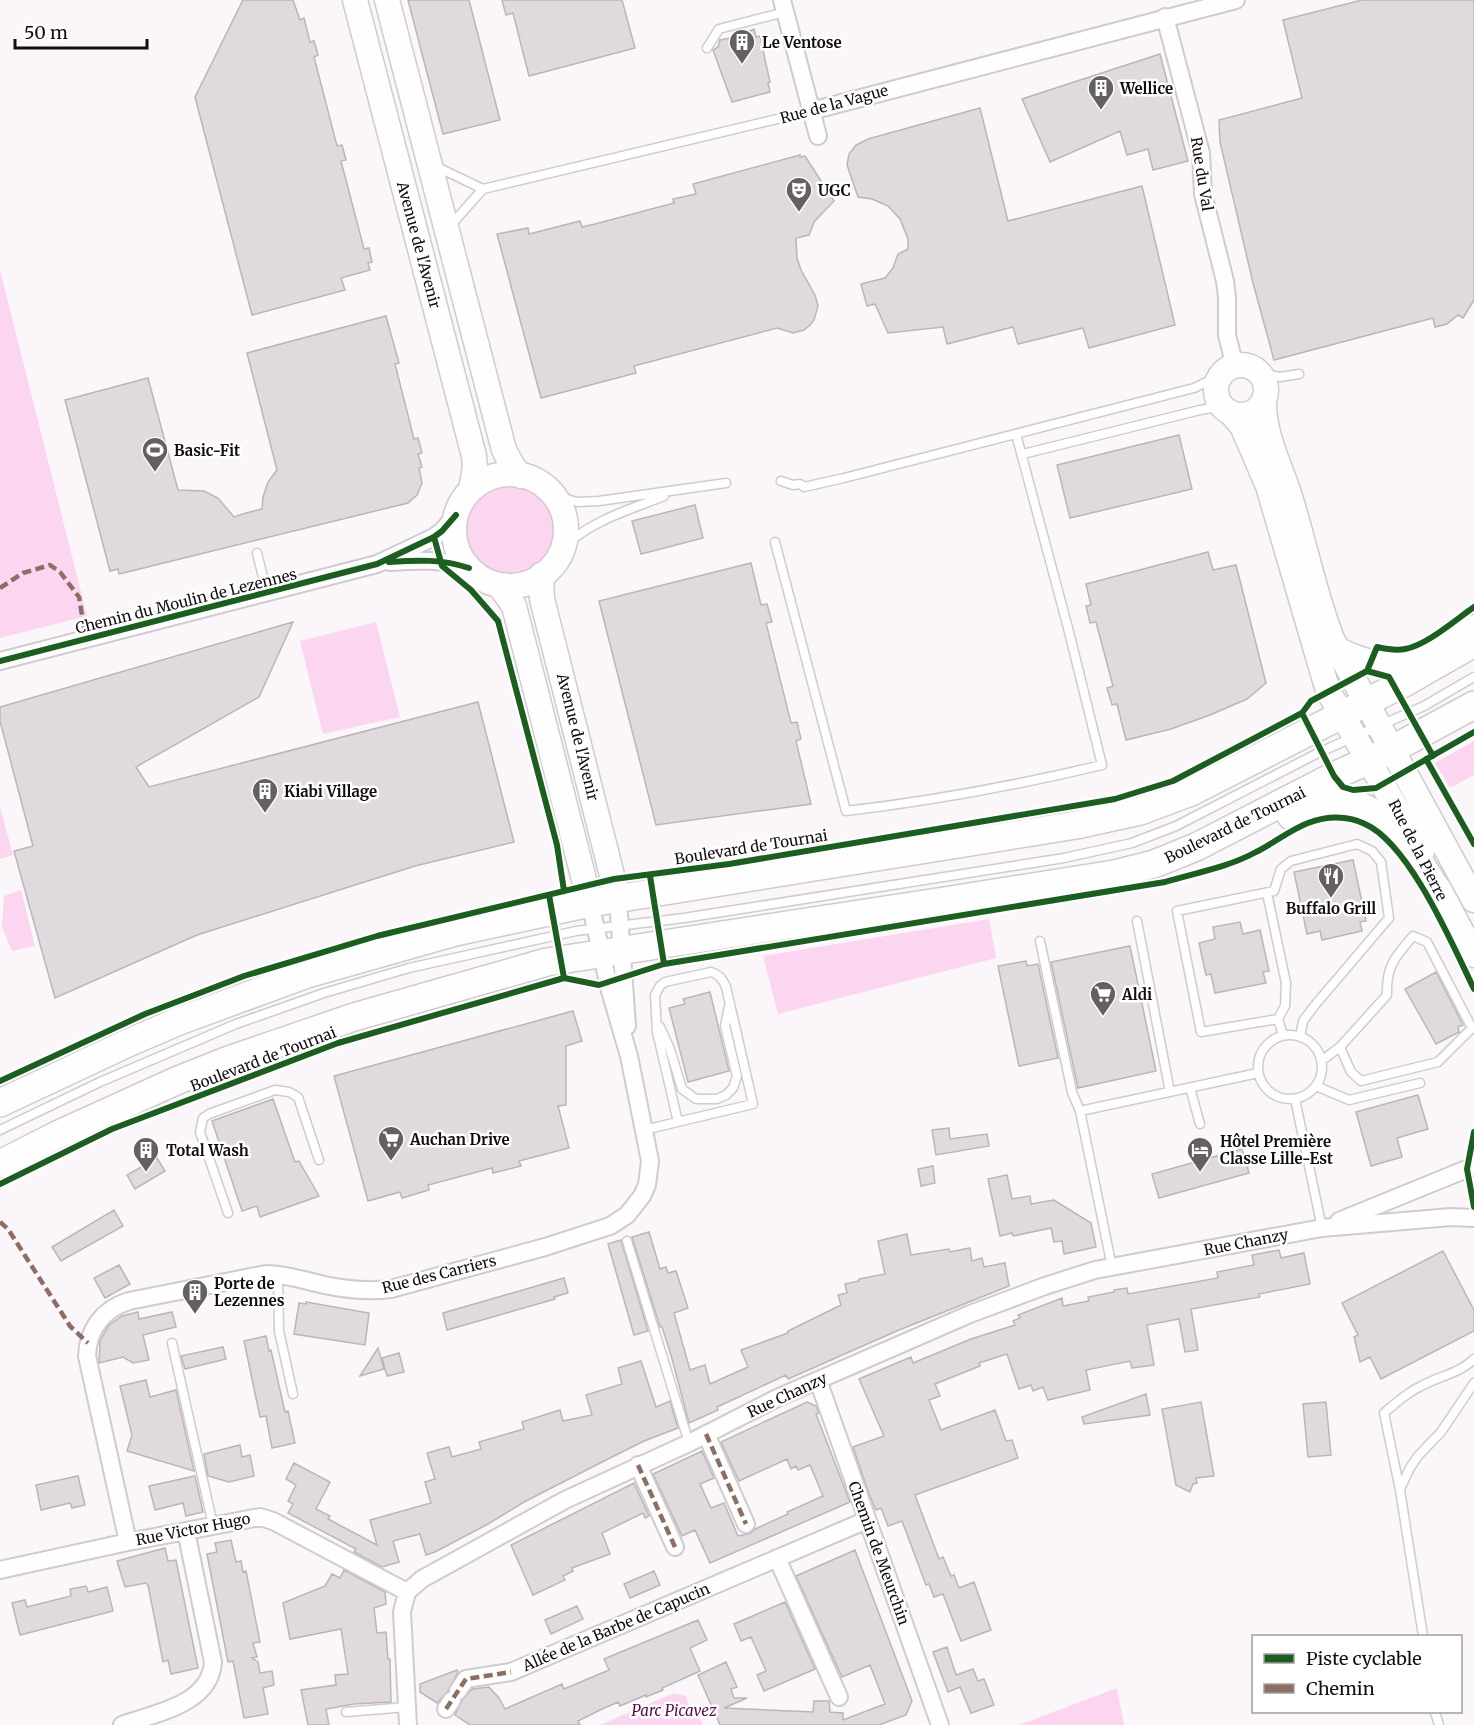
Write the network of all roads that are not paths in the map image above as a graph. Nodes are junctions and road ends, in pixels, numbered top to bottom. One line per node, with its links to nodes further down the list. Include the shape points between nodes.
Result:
1 (355, 0): 22 (main road, Avenue de l'Avenir, via 474,456)
2 (387, 0): 9 (main road, Avenue de l'Avenir)
3 (1236, 0): 5 (street, Rue de la Vague)
4 (784, 6): 6 (lane, via 719,29); 7 (street)
5 (1165, 18): 7 (street, Rue de la Vague); 12 (street, Rue du Val, via 1201,153 1203,194 1225,281)
6 (707, 48)
7 (811, 111): 8 (street); 10 (lane, Rue de la Vague)
8 (818, 136)
9 (429, 163): 10 (lane); 11 (main road, Avenue de l'Avenir)
10 (483, 189): 11 (lane)
11 (446, 229): 19 (main road, Avenue de l'Avenir, via 504,450)
12 (1229, 370): 13 (main road, via 1246,366); 16 (main road, via 1218,382 1217,393); 17 (lane, via 1194,388)
13 (1259, 373): 14 (lane, via 1280,377); 15 (main road, via 1266,389)
14 (1299, 374)
15 (1264, 399): 16 (main road, via 1253,412 1240,415); 36 (main road, via 1267,435)
16 (1228, 411): 18 (lane, via 1200,410); 41 (main road, via 1242,426 1268,486 1324,682)
17 (1016, 434): 18 (lane); 20 (lane, via 804,487)
18 (1023, 454): 26 (lane, via 1102,765 1014,784 846,811)
19 (522, 476): 22 (main road, via 494,476); 24 (main road, via 537,481)
20 (781, 481)
21 (726, 483): 23 (lane)
22 (471, 490): 25 (main road)
23 (679, 491): 24 (lane, via 577,502); 27 (lane, via 589,526)
24 (553, 495): 27 (main road, via 564,518)
25 (456, 515): 29 (street, Chemin du Moulin de Lezennes, via 430,540); 30 (main road, via 456,543)
26 (775, 542)
27 (562, 549): 31 (main road, via 554,564)
28 (257, 553): 33 (lane)
29 (377, 564): 30 (street, Chemin du Moulin de Lezennes, via 434,560); 33 (street, Chemin du Moulin de Lezennes)
30 (470, 568): 32 (main road, via 483,579)
31 (541, 575): 32 (main road, via 521,584); 46 (main road, Avenue de l'Avenir, via 542,600)
32 (500, 585): 50 (main road, Avenue de l'Avenir, via 514,606)
33 (267, 593): 37 (street, Chemin du Moulin de Lezennes)
34 (1474, 627): 36 (main road, via 1408,664 1372,663)
35 (1474, 643): 39 (main road, Boulevard de Tournai)
36 (1337, 649): 39 (main road)
37 (0, 661)
38 (1474, 677): 42 (lane, via 1442,697)
39 (1367, 702): 41 (main road, Boulevard de Tournai); 42 (main road)
40 (1474, 705): 43 (main road, Boulevard de Tournai)
41 (1347, 726): 42 (lane); 43 (main road, Rue de la Pierre); 46 (main road, Boulevard de Tournai, via 1158,805 1117,816); 50 (lane, via 1176,826 1132,843 1064,858)
42 (1379, 726): 43 (main road)
43 (1380, 755): 44 (main road, Boulevard de Tournai); 47 (main road, Rue de la Pierre); 48 (main road, Rue de la Pierre)
44 (1154, 864): 48 (main road, via 1224,847 1314,804 1342,802 1371,813 1397,832); 50 (main road, Boulevard de Tournai, via 980,895)
45 (1267, 893): 54 (lane, via 1286,983 1285,1006); 54 (lane, via 1177,911 1201,1032); 57 (lane, via 1274,891 1281,869 1291,861 1357,844 1372,850 1381,862 1389,918 1315,1005 1303,1021)
46 (618, 899): 50 (main road, Boulevard de Tournai)
47 (1474, 900)
48 (1447, 907): 52 (main road, Rue de la Pierre)
49 (1137, 921): 64 (lane)
50 (606, 932): 66 (main road, Boulevard de Tournai, via 455,932 307,974 179,1021); 70 (lane, via 519,942 419,965 324,993 130,1068); 71 (street, Rue des Carriers); 73 (main road, Boulevard de Tournai, via 547,962 272,1044 176,1081)
51 (1040, 941): 67 (lane, via 1072,1092)
52 (1474, 956)
53 (730, 1003): 55 (lane, via 726,985 717,973 665,982 657,990); 55 (lane, via 725,1026 737,1076 734,1088 717,1099 696,1100 682,1089); 68 (lane, via 753,1104)
54 (1278, 1019): 56 (lane)
55 (657, 1022): 68 (lane)
56 (1283, 1035): 57 (lane); 60 (lane, via 1263,1049)
57 (1300, 1036): 59 (lane, via 1314,1046)
58 (1340, 1047): 58 (lane, via 1361,1081 1438,1062 1472,1028 1427,942 1413,936 1391,962 1387,994); 59 (lane)
59 (1321, 1061): 62 (lane)
60 (1258, 1073): 63 (lane); 65 (lane, via 1262,1083 1276,1096)
61 (1420, 1083): 62 (lane, via 1348,1100)
62 (1316, 1086): 65 (lane)
63 (1190, 1088): 64 (lane); 69 (lane)
64 (1170, 1092): 67 (lane)
65 (1295, 1099): 77 (lane)
66 (0, 1103)
67 (1080, 1111): 79 (lane)
68 (678, 1122): 71 (lane)
69 (1200, 1124)
70 (0, 1130)
71 (644, 1130): 80 (street, Rue des Carriers, via 650,1161 647,1185 635,1207 610,1226 391,1289 342,1288)
72 (319, 1160): 75 (lane, via 298,1097 289,1092 275,1090 208,1114 200,1132)
73 (0, 1164)
74 (1474, 1166): 77 (street, Rue Chanzy)
75 (228, 1213)
76 (1474, 1218): 77 (street, Rue Chanzy)
77 (1322, 1228): 79 (street, Rue Chanzy)
78 (627, 1241): 87 (lane)
79 (1112, 1267): 83 (street, Rue Chanzy, via 1060,1280 970,1314)
80 (278, 1274): 85 (lane, via 279,1331); 94 (street, Rue des Carriers, via 254,1275 129,1301 105,1313 93,1328 87,1347 88,1364)
81 (172, 1343): 92 (lane)
82 (1474, 1359): 89 (lane, via 1404,1395 1384,1413)
83 (818, 1380): 86 (street, Rue Chanzy); 90 (street, Chemin de Meurchin)
84 (1474, 1383): 89 (lane, via 1441,1432 1418,1456)
85 (293, 1394)
86 (706, 1434): 87 (street, Rue Chanzy); 91 (street)
87 (689, 1443): 88 (street, Rue Chanzy)
88 (638, 1466): 95 (street); 98 (street, Rue Chanzy, via 497,1537)
89 (1400, 1490): 99 (lane)
90 (867, 1520): 96 (street, Allée de la Barbe de Capucin); 106 (street, Chemin de Meurchin)
91 (746, 1524)
92 (213, 1525): 93 (street, Rue Victor Hugo); 98 (street, Rue Victor Hugo, via 260,1517 273,1521)
93 (186, 1531): 94 (street, Rue Victor Hugo); 104 (street, via 213,1670 194,1698)
94 (128, 1542): 97 (street, Rue Victor Hugo)
95 (675, 1547)
96 (777, 1558): 100 (street); 101 (street, Allée de la Barbe de Capucin, via 511,1672 466,1679)
97 (0, 1570)
98 (407, 1592): 102 (street, via 402,1612)
99 (1423, 1635)
100 (839, 1698)
101 (452, 1700)
102 (407, 1707): 103 (lane); 105 (street)
103 (346, 1712)
104 (122, 1725)
105 (408, 1725)
106 (940, 1725)

